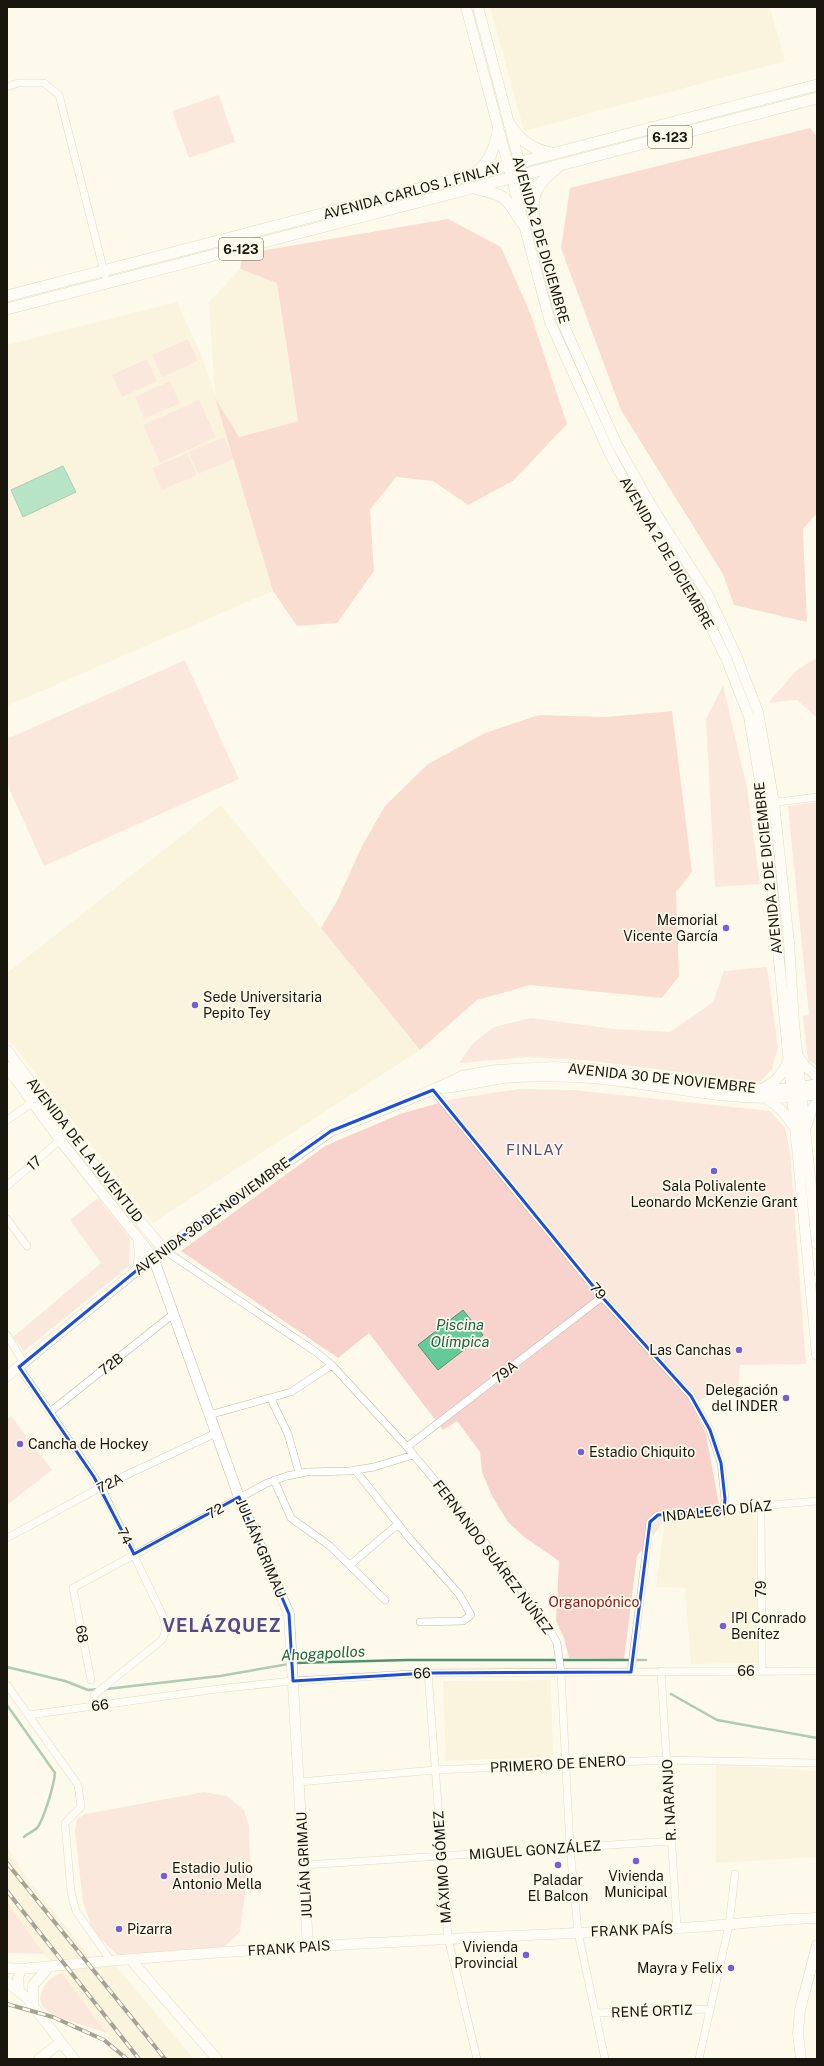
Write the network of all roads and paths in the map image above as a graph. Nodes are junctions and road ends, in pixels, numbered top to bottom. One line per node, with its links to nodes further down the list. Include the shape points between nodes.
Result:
1 (466, 7): 4 (main road, AVENIDA 2 DE DICIEMBRE)
2 (478, 7): 3 (main road, AVENIDA 2 DE DICIEMBRE)
3 (494, 67): 4 (main road); 8 (main road, AVENIDA 2 DE DICIEMBRE)
4 (482, 70): 9 (main road, AVENIDA 2 DE DICIEMBRE)
5 (817, 85): 10 (main road, AVENIDA CARLOS J. FINLAY / 6-123)
6 (7, 86): 20 (street, via 18,83 44,83 59,95)
7 (817, 98): 13 (main road, AVENIDA CARLOS J. FINLAY / 6-123)
8 (509, 124): 10 (main road, via 524,142 540,151); 11 (main road, AVENIDA 2 DE DICIEMBRE)
9 (498, 132): 12 (main road, AVENIDA 2 DE DICIEMBRE); 14 (main road, via 487,163)
10 (557, 153): 11 (main road, AVENIDA CARLOS J. FINLAY / 6-123)
11 (519, 163): 12 (main road, AVENIDA CARLOS J. FINLAY / 6-123); 15 (main road, AVENIDA 2 DE DICIEMBRE)
12 (507, 166): 14 (main road, AVENIDA CARLOS J. FINLAY / 6-123); 16 (main road, AVENIDA 2 DE DICIEMBRE)
13 (559, 166): 15 (main road, AVENIDA CARLOS J. FINLAY / 6-123); 18 (main road, via 547,176 536,191 532,206)
14 (472, 176): 20 (main road, AVENIDA CARLOS J. FINLAY / 6-123)
15 (522, 176): 16 (main road, AVENIDA CARLOS J. FINLAY / 6-123); 18 (main road, AVENIDA 2 DE DICIEMBRE)
16 (510, 179): 17 (main road, AVENIDA CARLOS J. FINLAY / 6-123); 19 (main road, AVENIDA 2 DE DICIEMBRE)
17 (475, 188): 19 (main road, via 503,196 511,203); 21 (main road, AVENIDA CARLOS J. FINLAY / 6-123)
18 (534, 220): 25 (main road, AVENIDA 2 DE DICIEMBRE, via 561,319 614,438 652,507 708,595 736,655 758,712)
19 (522, 223): 25 (main road, AVENIDA 2 DE DICIEMBRE, via 550,322 608,452 642,513 699,602 726,658 749,717)
20 (104, 270): 21 (street); 22 (main road, AVENIDA CARLOS J. FINLAY / 6-123)
21 (107, 283): 23 (main road, AVENIDA CARLOS J. FINLAY / 6-123)
22 (7, 296)
23 (7, 309)
24 (817, 797): 25 (street)
25 (769, 803): 27 (main road, AVENIDA 2 DE DICIEMBRE, via 789,942); 28 (main road, AVENIDA 2 DE DICIEMBRE)
26 (7, 1050): 36 (main road, AVENIDA DE LA JUVENTUD)
27 (797, 1053): 30 (main road, via 805,1066); 33 (main road, AVENIDA 2 DE DICIEMBRE)
28 (788, 1061): 33 (main road, AVENIDA 2 DE DICIEMBRE); 34 (main road, via 784,1071)
29 (7, 1068): 36 (main road, AVENIDA DE LA JUVENTUD)
30 (817, 1076)
31 (817, 1084): 33 (main road, AVENIDA 30 DE NOVIEMBRE)
32 (435, 1089): 34 (main road, AVENIDA 30 DE NOVIEMBRE, via 462,1076 496,1070 554,1067 592,1069); 45 (main road, AVENIDA 30 DE NOVIEMBRE, via 331,1130); 52 (street, 79)
33 (796, 1092): 34 (main road, AVENIDA 30 DE NOVIEMBRE); 35 (main road, AVENIDA 30 DE NOVIEMBRE); 39 (main road, AVENIDA 2 DE DICIEMBRE)
34 (762, 1094): 39 (main road)
35 (817, 1094)
36 (37, 1100): 38 (street); 40 (main road, AVENIDA DE LA JUVENTUD); 43 (main road, AVENIDA DE LA JUVENTUD, via 63,1127)
37 (817, 1102): 39 (main road)
38 (7, 1120)
39 (801, 1131): 46 (main road, AVENIDA 2 DE DICIEMBRE); 51 (main road, AVENIDA 2 DE DICIEMBRE)
40 (60, 1140): 41 (street, 17); 44 (main road, AVENIDA DE LA JUVENTUD)
41 (7, 1186)
42 (7, 1219): 47 (street)
43 (154, 1237): 45 (main road); 48 (main road, AVENIDA DE LA JUVENTUD)
44 (138, 1238): 49 (main road, AVENIDA DE LA JUVENTUD); 50 (main road)
45 (178, 1240): 48 (main road, AVENIDA 30 DE NOVIEMBRE)
46 (817, 1244)
47 (27, 1246)
48 (164, 1250): 49 (main road, AVENIDA 30 DE NOVIEMBRE); 57 (street, FERNANDO SUÁREZ NÚÑEZ)
49 (153, 1257): 50 (main road, AVENIDA 30 DE NOVIEMBRE); 53 (main road, JULIÁN GRIMAU)
50 (138, 1269): 56 (main road, AVENIDA 30 DE NOVIEMBRE)
51 (814, 1279): 55 (main road, AVENIDA 2 DE DICIEMBRE)
52 (602, 1296): 63 (street, 79A); 72 (street, 79, via 691,1396 710,1430 721,1463)
53 (172, 1315): 60 (street, 72B); 61 (main road, JULIÁN GRIMAU)
54 (7, 1335): 56 (street, 74)
55 (817, 1356)
56 (21, 1365): 58 (main road, AVENIDA 30 DE NOVIEMBRE); 60 (street, 74)
57 (332, 1365): 59 (street, via 291,1392); 63 (street, FERNANDO SUÁREZ NÚÑEZ)
58 (7, 1376)
59 (271, 1399): 61 (street); 66 (street, via 288,1434)
60 (50, 1412): 68 (street, 74)
61 (209, 1415): 62 (main road, JULIÁN GRIMAU)
62 (216, 1433): 68 (street, 72A); 69 (main road, JULIÁN GRIMAU)
63 (407, 1447): 64 (street, FERNANDO SUÁREZ NÚÑEZ)
64 (414, 1455): 65 (street, 72); 83 (street, FERNANDO SUÁREZ NÚÑEZ, via 468,1520 547,1624 557,1643)
65 (355, 1470): 66 (street, 72); 73 (street)
66 (299, 1473): 67 (street, 72)
67 (274, 1480): 69 (street, 72); 76 (street, via 291,1518 330,1546)
68 (101, 1487): 74 (street, 72A); 75 (street, 74)
69 (239, 1497): 75 (street, 72); 87 (main road, JULIÁN GRIMAU, via 290,1614)
70 (817, 1502): 71 (street, INDALECIO DÍAZ)
71 (761, 1506): 72 (street, INDALECIO DÍAZ); 81 (street, 79)
72 (724, 1510): 84 (street, INDALECIO DÍAZ, via 658,1515 650,1522)
73 (398, 1524): 76 (street); 79 (street, via 459,1594 471,1615 463,1621)
74 (7, 1538)
75 (134, 1554): 77 (street, 72); 89 (street, 74, via 163,1616 166,1630 162,1640 94,1695)
76 (350, 1565): 78 (street)
77 (73, 1588): 86 (street, 68)
78 (385, 1600)
79 (420, 1622)
80 (661, 1671): 81 (street, 66); 84 (street, 66); 91 (street, R. NARANJO)
81 (762, 1671): 82 (street, 66)
82 (817, 1671)
83 (561, 1672): 84 (street, 66); 85 (street, 66); 93 (street, FERNANDO SUÁREZ NÚÑEZ)
84 (630, 1672)
85 (428, 1673): 87 (street, 66); 94 (street, MÁXIMO GÓMEZ)
86 (91, 1680)
87 (293, 1682): 89 (street, 66); 95 (main road, JULIÁN GRIMAU)
88 (7, 1685): 90 (street)
89 (96, 1706): 90 (street, 66)
90 (29, 1715): 110 (street, via 78,1785 81,1807 65,1823 71,1892 76,1911)
91 (667, 1760): 92 (street, PRIMERO DE ENERO); 93 (street, PRIMERO DE ENERO); 96 (street, R. NARANJO)
92 (817, 1763)
93 (566, 1764): 94 (street, PRIMERO DE ENERO); 97 (street, FERNANDO SUÁREZ NÚÑEZ)
94 (435, 1770): 95 (street, PRIMERO DE ENERO); 98 (street, MÁXIMO GÓMEZ)
95 (299, 1782): 99 (main road, JULIÁN GRIMAU)
96 (671, 1841): 97 (street, MIGUEL GONZÁLEZ); 103 (street, R. NARANJO)
97 (570, 1848): 98 (street, MIGUEL GONZÁLEZ); 104 (street, FERNANDO SUÁREZ NÚÑEZ)
98 (442, 1856): 99 (street, MIGUEL GONZÁLEZ); 105 (street, MÁXIMO GÓMEZ)
99 (304, 1865): 107 (main road, JULIÁN GRIMAU)
100 (735, 1874): 102 (street)
101 (815, 1917): 102 (main road, FRANK PAÍS)
102 (729, 1925): 103 (main road, FRANK PAÍS); 118 (street)
103 (677, 1928): 104 (main road, FRANK PAÍS)
104 (578, 1932): 105 (main road, FRANK PAÍS); 119 (street, FERNANDO SUÁREZ NÚÑEZ)
105 (448, 1938): 107 (main road, FRANK PAIS); 124 (street, MÁXIMO GÓMEZ)
106 (817, 1945): 127 (main road, via 800,2010 798,2033)
107 (308, 1947): 108 (main road, FRANK PAIS)
108 (158, 1957): 109 (main road, FRANK PAIS); 114 (main road)
109 (131, 1960): 110 (main road, FRANK PAIS); 114 (main road)
110 (111, 1962): 111 (main road, FRANK PAIS)
111 (49, 1967): 113 (main road, FRANK PAIS); 117 (main road, via 33,1985)
112 (7, 1968): 113 (main road, FRANK PAIS)
113 (21, 1969): 116 (main road, via 18,1978)
114 (144, 1973): 123 (main road)
115 (7, 1982): 116 (main road)
116 (19, 1991): 117 (main road)
117 (32, 2006): 120 (main road)
118 (710, 2009): 119 (street, RENÉ ORTIZ); 126 (street)
119 (595, 2013): 125 (street, FERNANDO SUÁREZ NÚÑEZ)
120 (60, 2043): 121 (main road); 122 (main road)
121 (39, 2059)
122 (74, 2059)
123 (217, 2059)
124 (477, 2059)
125 (605, 2059)
126 (699, 2059)
127 (801, 2059)

